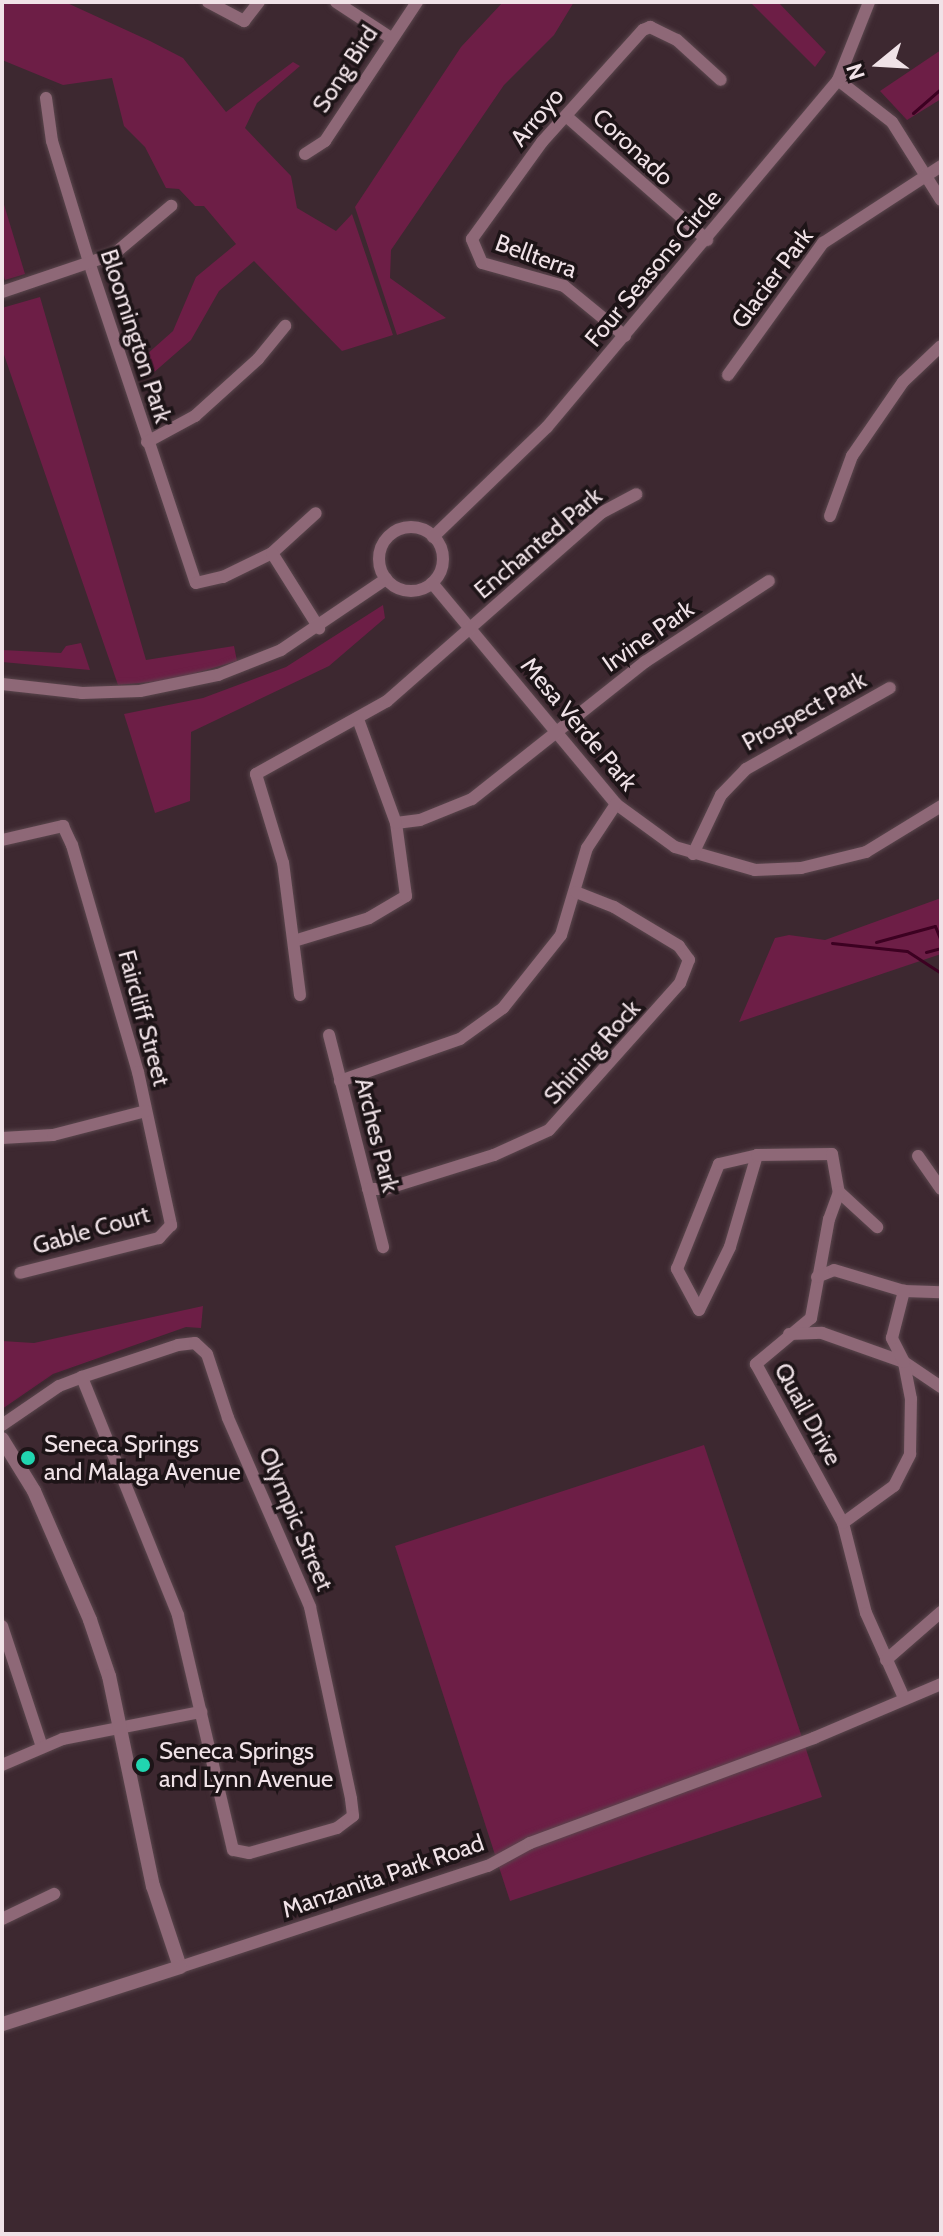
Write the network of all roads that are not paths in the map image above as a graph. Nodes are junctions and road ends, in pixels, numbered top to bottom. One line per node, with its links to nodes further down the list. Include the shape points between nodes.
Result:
1 (208, 2): 2 (street, via 244,21)
2 (259, 2)
3 (336, 2): 6 (street)
4 (417, 2): 6 (street, Song Bird)
5 (869, 2): 8 (street, Four Seasons Circle)
6 (391, 38): 11 (street, Song Bird, via 325,141)
7 (721, 80): 10 (street, Arroyo, via 677,40 650,27)
8 (838, 80): 13 (street, via 892,122); 16 (street, Four Seasons Circle)
9 (46, 98): 18 (street, Bloomington Park, via 52,141)
10 (566, 116): 16 (street, Coronado); 17 (street, Arroyo, via 483,223)
11 (305, 154)
12 (941, 166): 13 (street, Glacier Park)
13 (926, 175): 14 (street); 23 (street, Glacier Park, via 823,243)
14 (941, 200)
15 (171, 206): 18 (street, via 131,243)
16 (707, 240): 21 (street, Four Seasons Circle)
17 (471, 247): 21 (street, Bellterra, via 482,263 564,286)
18 (90, 265): 19 (street); 24 (street, Bloomington Park)
19 (2, 292)
20 (285, 326): 24 (street, via 258,359 195,416)
21 (625, 336): 28 (street, Four Seasons Circle, via 547,427)
22 (941, 346): 27 (street, via 903,382 852,456)
23 (728, 375)
24 (147, 442): 29 (street, Bloomington Park, via 196,583 223,577)
25 (636, 494): 34 (street, Enchanted Park, via 601,513)
26 (316, 513): 29 (street)
27 (830, 516)
28 (433, 537): 30 (street, via 414,527 394,532 379,559); 32 (street, via 442,565)
29 (272, 553): 33 (street)
30 (386, 579): 32 (street, via 414,591); 33 (street)
31 (769, 581): 38 (street, Irvine Park, via 665,647)
32 (432, 583): 34 (street, Mesa Verde Park)
33 (319, 628): 35 (street, via 248,665 179,685 82,693)
34 (470, 629): 37 (street, Enchanted Park); 38 (street, Mesa Verde Park)
35 (2, 684)
36 (890, 688): 43 (street, Prospect Park, via 746,769 721,795)
37 (358, 719): 41 (street); 45 (street, Enchanted Park, via 256,774 283,863)
38 (557, 734): 39 (street, Mesa Verde Park); 41 (street, Irvine Park, via 472,799 420,820)
39 (616, 804): 43 (street, Mesa Verde Park, via 653,834); 44 (street, via 587,848)
40 (941, 806): 43 (street, Mesa Verde Park, via 866,852 826,864 755,870)
41 (396, 823): 45 (street, via 406,896 369,918)
42 (2, 840): 49 (street, Faircliff Street, via 63,826 120,1003)
43 (693, 854)
44 (576, 892): 48 (street, via 551,952 485,1024 460,1039); 53 (street, Shining Rock, via 614,907 679,946 689,960 664,1004 549,1130 494,1155 385,1189)
45 (294, 941): 46 (street)
46 (300, 995)
47 (329, 1035): 48 (street, Arches Park)
48 (340, 1081): 53 (street, Arches Park)
49 (146, 1111): 50 (street, via 53,1135); 56 (street, Faircliff Street)
50 (2, 1138)
51 (757, 1155): 51 (street, via 719,1164 677,1269 699,1310 730,1247); 55 (street, via 832,1154)
52 (918, 1156): 54 (street)
53 (368, 1189): 58 (street, Arches Park)
54 (941, 1189)
55 (839, 1192): 57 (street); 60 (street)
56 (171, 1225): 59 (street, Gable Court, via 159,1238)
57 (877, 1227)
58 (383, 1247)
59 (20, 1273)
60 (817, 1277): 61 (street, via 834,1270); 63 (street, via 811,1318)
61 (904, 1291): 62 (street); 64 (street, via 892,1338)
62 (941, 1292)
63 (788, 1335): 64 (street, via 822,1333); 69 (street, Quail Drive, via 756,1364)
64 (904, 1362): 66 (street); 69 (street, via 911,1399 910,1454 894,1486)
65 (82, 1377): 67 (street, via 59,1386); 75 (street, via 104,1442 164,1576); 75 (street, Olympic Street, via 195,1343 207,1354 228,1418 306,1595 353,1816 337,1828 249,1853 233,1850)
66 (941, 1387)
67 (2, 1425)
68 (2, 1439): 76 (street, via 65,1557 109,1676)
69 (843, 1523): 72 (street, via 866,1613)
70 (941, 1612): 72 (street)
71 (2, 1626): 77 (street)
72 (886, 1660): 74 (street)
73 (941, 1684): 74 (street, Manzanita Park Road)
74 (904, 1698): 81 (street, Manzanita Park Road, via 814,1738 530,1843 488,1866)
75 (201, 1712): 76 (street)
76 (120, 1728): 77 (street); 81 (street, via 145,1855)
77 (42, 1747): 78 (street)
78 (2, 1765)
79 (54, 1894): 80 (street)
80 (2, 1919)
81 (180, 1967): 82 (street, Manzanita Park Road)
82 (2, 2024)

